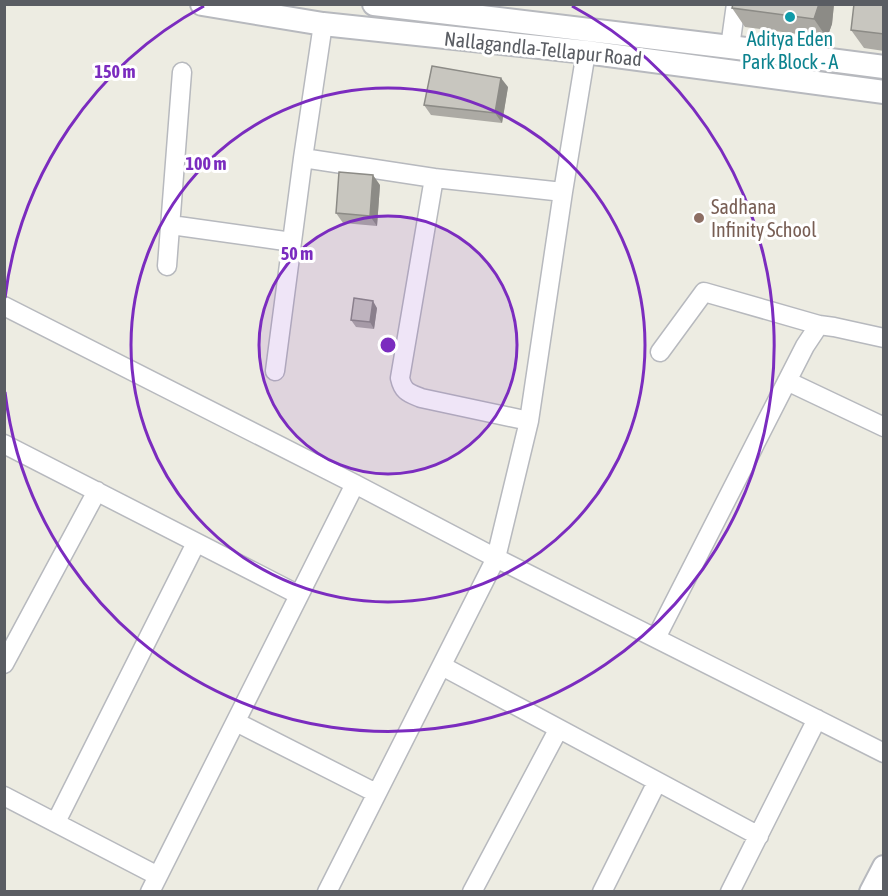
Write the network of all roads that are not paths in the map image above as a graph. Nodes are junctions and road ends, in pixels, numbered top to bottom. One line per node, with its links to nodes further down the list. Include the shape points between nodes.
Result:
1 (202, 4): 5 (street, Nallagandla-Tellapur Road)
2 (374, 4): 4 (street, Nallagandla-Tellapur Road)
3 (736, 4): 6 (street)
4 (434, 8): 6 (street, Nallagandla-Tellapur Road)
5 (323, 24): 7 (street, Nallagandla-Tellapur Road); 11 (street)
6 (730, 47): 8 (street, Nallagandla-Tellapur Road)
7 (586, 52): 10 (street, Nallagandla-Tellapur Road); 13 (street)
8 (884, 67)
9 (182, 72): 14 (street)
10 (884, 92)
11 (303, 158): 12 (street); 15 (street)
12 (434, 178): 13 (street); 23 (street, via 400,378 402,387 421,399)
13 (563, 192): 23 (street)
14 (171, 225): 15 (street); 16 (street)
15 (292, 242): 21 (street)
16 (167, 266)
17 (4, 306): 26 (street)
18 (819, 325): 19 (street); 20 (street, via 704,292); 22 (street)
19 (884, 338)
20 (660, 352)
21 (275, 371)
22 (787, 381): 24 (street); 31 (street)
23 (529, 421): 29 (street)
24 (884, 427)
25 (4, 444): 27 (street)
26 (355, 484): 29 (street); 30 (street)
27 (97, 491): 28 (street); 32 (street)
28 (196, 543): 30 (street); 41 (street)
29 (496, 558): 31 (street); 33 (street)
30 (299, 595): 35 (street)
31 (656, 638): 34 (street)
32 (4, 664)
33 (442, 666): 36 (street); 39 (street)
34 (817, 719): 37 (street); 42 (street)
35 (236, 722): 39 (street); 44 (street)
36 (558, 729): 38 (street); 46 (street)
37 (884, 753)
38 (657, 782): 42 (street); 47 (street)
39 (376, 794): 45 (street)
40 (4, 796): 41 (street)
41 (56, 822): 44 (street)
42 (759, 836): 48 (street)
43 (884, 867): 49 (street)
44 (154, 884)
45 (327, 891)
46 (472, 891)
47 (602, 891)
48 (730, 891)
49 (871, 891)

